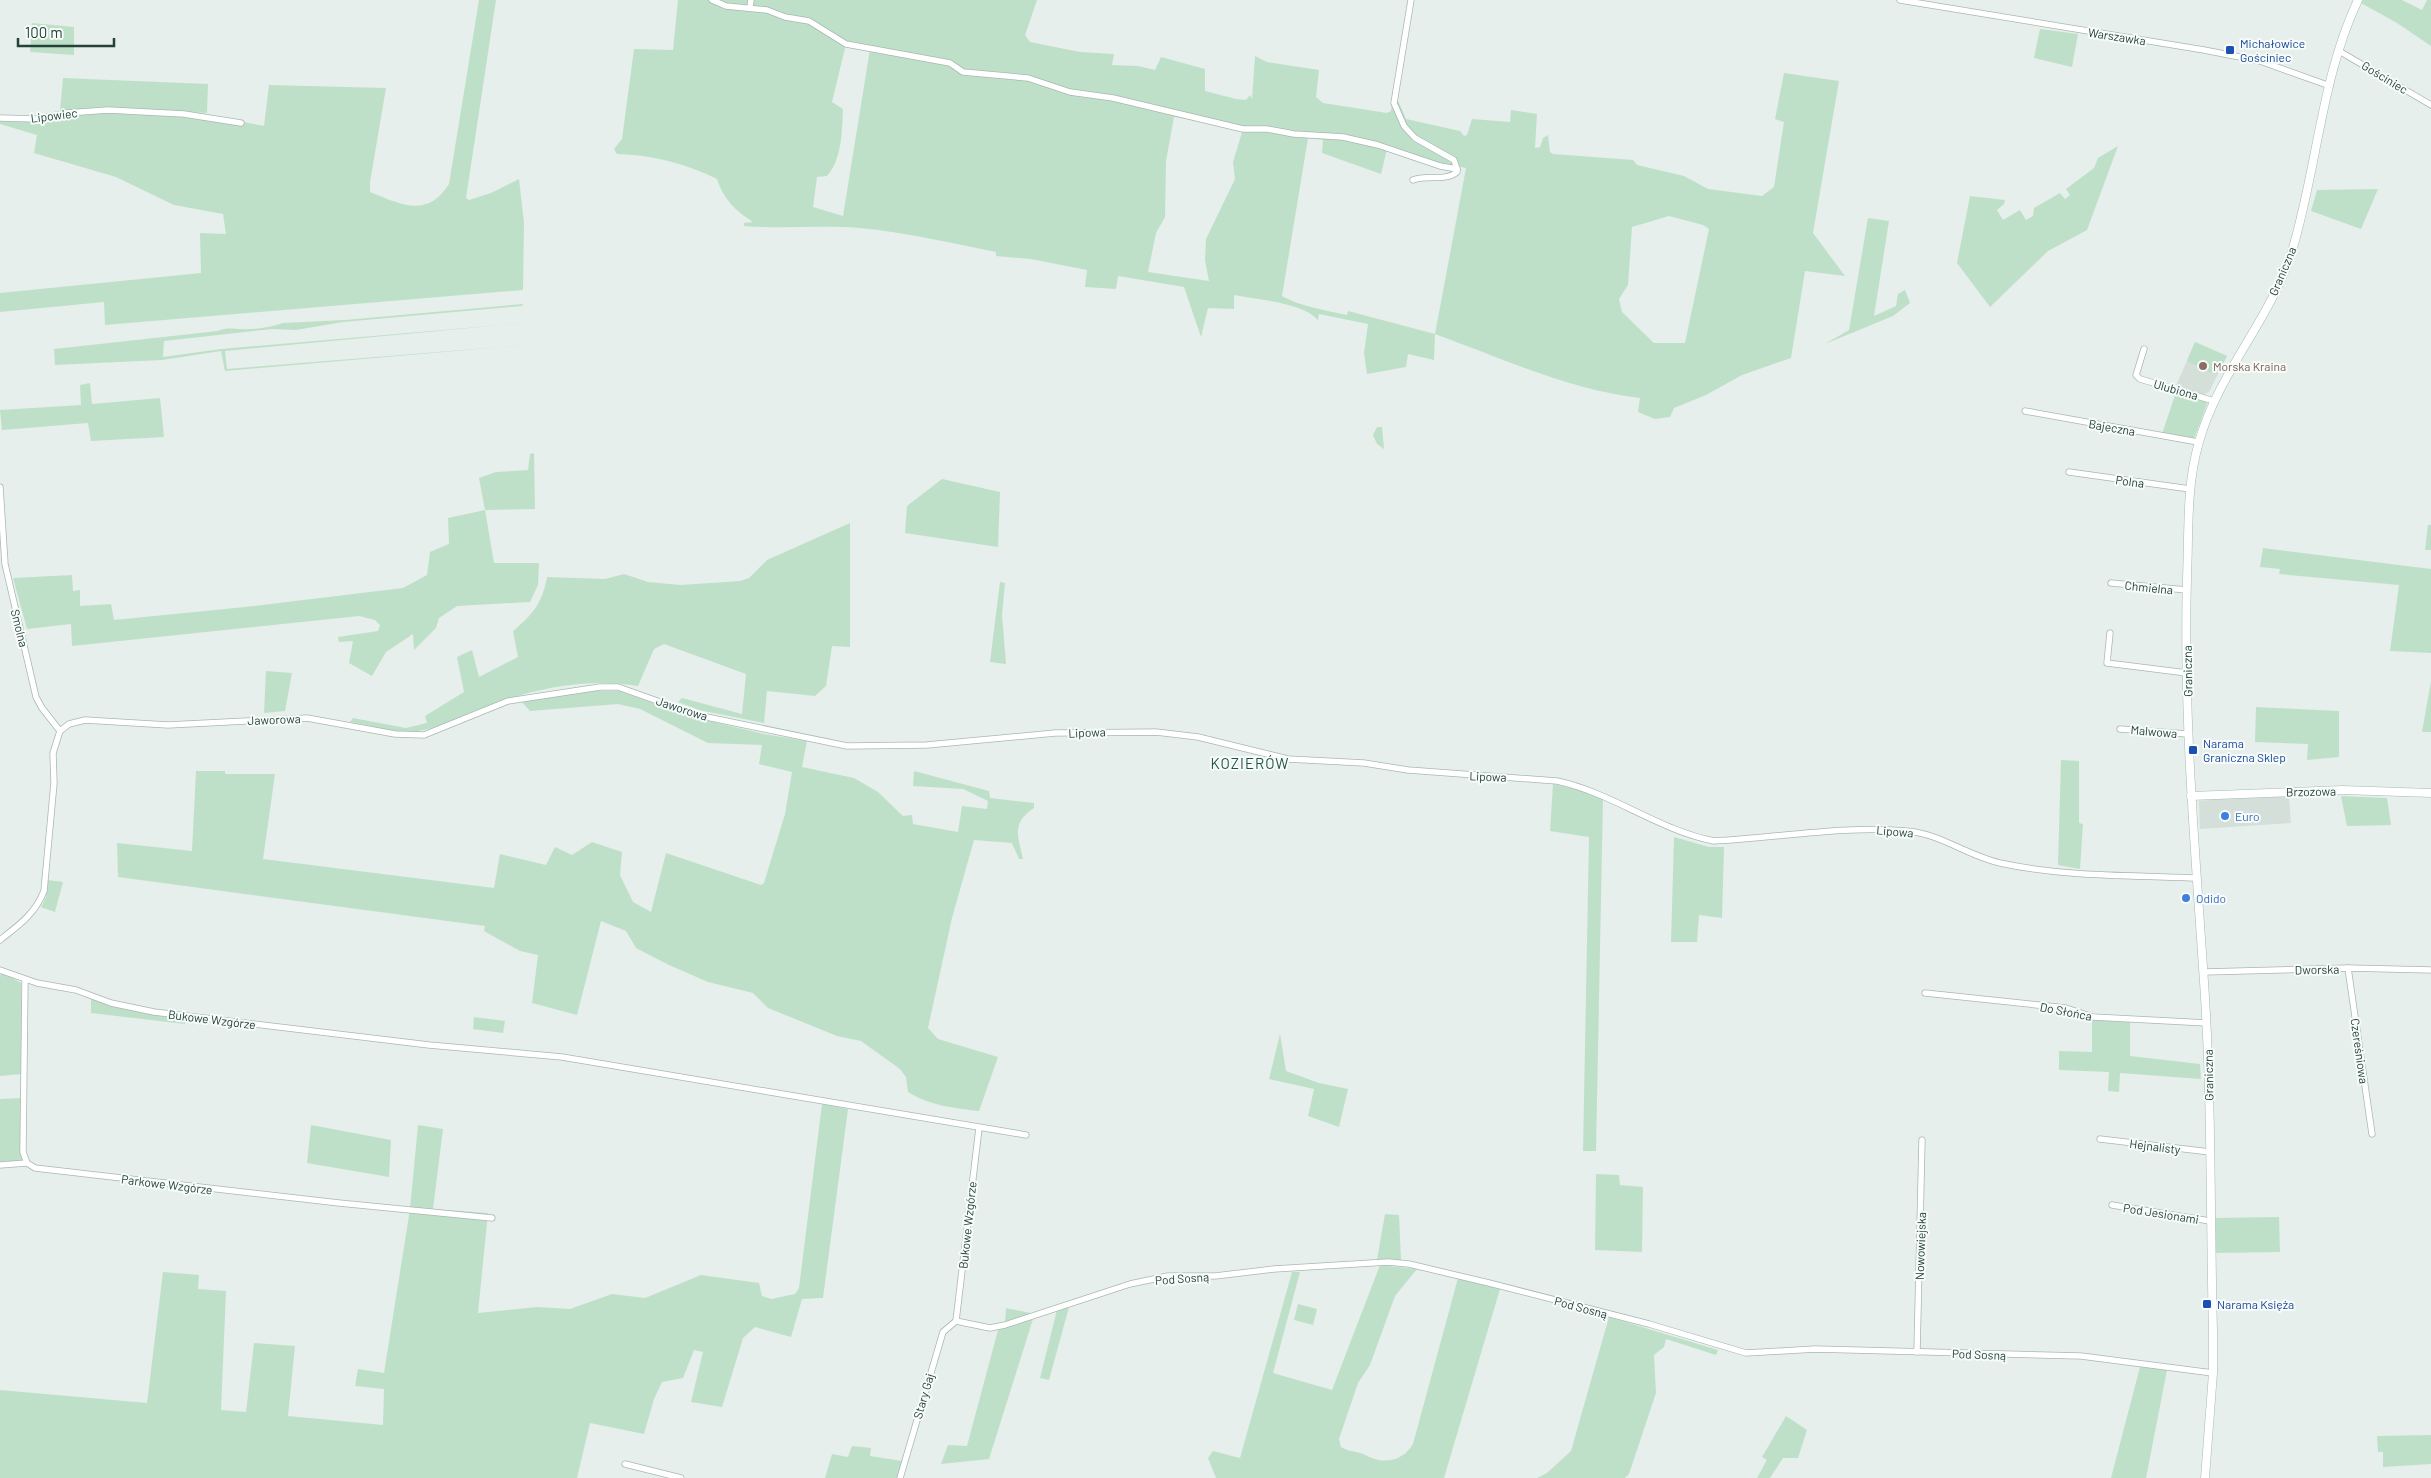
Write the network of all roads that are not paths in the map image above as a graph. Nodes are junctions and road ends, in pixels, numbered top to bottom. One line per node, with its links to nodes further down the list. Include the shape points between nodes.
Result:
1 (712, 0): 6 (street, via 726,6)
2 (751, 0): 6 (street)
3 (1411, 0): 12 (street, via 1394,103 1404,126 1415,138 1454,160)
4 (1900, 0): 8 (street, Warszawka, via 2260,61)
5 (2358, 0): 7 (street, Graniczna)
6 (750, 8): 12 (street, via 810,21 846,44 950,63 963,72 1028,78 1070,92 1113,98 1243,129 1343,137 1440,166)
7 (2339, 51): 8 (street, Graniczna); 9 (street, Gościniec)
8 (2330, 86): 15 (street, Graniczna, via 2303,210 2288,262 2278,287)
9 (2431, 105)
10 (0, 118): 11 (street, Lipowiec, via 36,119 108,110 184,114)
11 (241, 123)
12 (1457, 168): 13 (street, via 1457,172 1447,178 1422,176)
13 (1413, 180)
14 (2144, 349): 15 (street, Ulubiona, via 2136,371 2140,379)
15 (2214, 400): 17 (street, Graniczna)
16 (2025, 411): 17 (street, Bajeczna)
17 (2198, 442): 20 (street, Graniczna)
18 (2069, 472): 20 (street, Polna)
19 (0, 487): 27 (street, Smolna, via 10,592 36,697)
20 (2190, 490): 22 (street, Graniczna)
21 (2111, 583): 22 (street, Chmielna)
22 (2187, 590): 24 (street, Graniczna)
23 (2110, 633): 24 (street, via 2107,663)
24 (2187, 673): 28 (street, Graniczna)
25 (766, 729): 27 (street, Jaworowa, via 697,715 634,691 600,687 508,701 424,735 395,734 307,718 168,725 85,720 69,724); 31 (street, Lipowa, via 862,747 927,745 1055,733 1156,732 1198,737 1288,758 1557,781 1615,800 1685,834 1714,841 1872,828 1932,835 1998,863 2024,867)
26 (2120, 729): 28 (street, Malwowa)
27 (60, 731): 32 (street, via 53,753 54,783 44,891 30,916)
28 (2188, 734): 30 (street, Graniczna)
29 (2431, 793): 30 (street, Brzozowa, via 2343,790)
30 (2191, 796): 31 (street, Graniczna)
31 (2197, 878): 36 (street, Graniczna)
32 (0, 940)
33 (2348, 968): 35 (street, Dworska); 36 (street, Dworska); 41 (street, Czereśniowa)
34 (0, 970): 37 (street, Bukowe Wzgórze)
35 (2431, 970)
36 (2203, 972): 39 (street, Graniczna)
37 (25, 980): 40 (street, Bukowe Wzgórze, via 76,990 111,1003 154,1012 429,1045 562,1057); 46 (street, via 23,1152)
38 (1925, 993): 39 (street, Do Słońca, via 2066,1008 2093,1017)
39 (2207, 1023): 45 (street, Graniczna)
40 (979, 1128): 42 (street, Bukowe Wzgórze); 51 (street, Bukowe Wzgórze)
41 (2372, 1134)
42 (1026, 1135)
43 (1922, 1140): 52 (street, Nowowiejska)
44 (2100, 1140): 45 (street, Hejnalisty)
45 (2210, 1152): 50 (street, Graniczna)
46 (27, 1164): 47 (street, Parkowe Wzgórze); 49 (street, Parkowe Wzgórze, via 35,1168)
47 (0, 1165)
48 (2112, 1205): 50 (street, Pod Jesionami)
49 (492, 1218)
50 (2210, 1222): 53 (street, Graniczna)
51 (956, 1322): 52 (street, Pod Sosną, via 990,1328 1005,1325 1130,1284 1168,1276 1215,1276 1388,1262 1497,1285 1746,1353 1815,1349); 56 (street, Stary Gaj, via 943,1332)
52 (1917, 1352): 53 (street, Pod Sosną, via 2080,1356)
53 (2213, 1373): 57 (street, Graniczna)
54 (625, 1464): 55 (street)
55 (681, 1478)
56 (900, 1478)
57 (2205, 1478)

